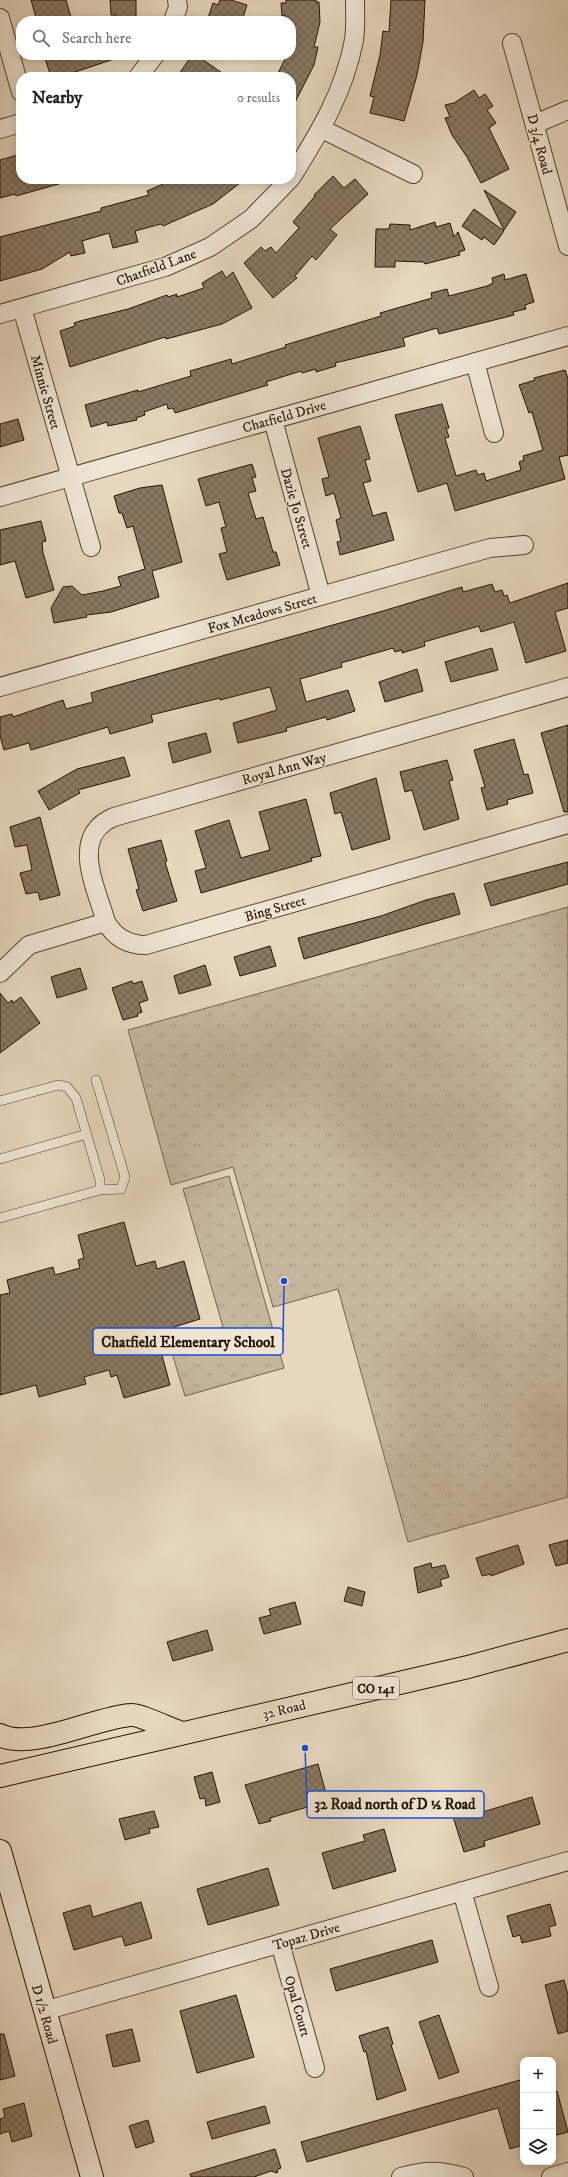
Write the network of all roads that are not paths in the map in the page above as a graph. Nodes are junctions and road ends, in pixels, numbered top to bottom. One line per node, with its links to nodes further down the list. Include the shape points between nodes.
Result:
1 (177, 0): 3 (street)
2 (355, 0): 13 (street, Chatfield Lane, via 353,45 344,79)
3 (175, 16)
4 (0, 18): 8 (street)
5 (512, 43): 11 (street, D 3/4 Road)
6 (151, 60): 7 (street)
7 (142, 72)
8 (16, 74)
9 (568, 110): 11 (street)
10 (16, 124): 12 (street)
11 (535, 124): 17 (street, D 3/4 Road)
12 (0, 129)
13 (322, 129): 14 (street, Chatfield Lane); 15 (street)
14 (296, 170)
15 (413, 174)
16 (285, 184): 18 (street, Chatfield Lane, via 251,219 210,247 165,267)
17 (568, 246)
18 (22, 308): 19 (street, Chatfield Lane); 24 (street, Minnie Street)
19 (0, 314)
20 (568, 336): 21 (street, Chatfield Drive)
21 (475, 362): 22 (street, Chatfield Drive); 23 (street)
22 (273, 420): 24 (street, Chatfield Drive); 28 (street, Dazie Jo Street)
23 (494, 433)
24 (71, 477): 25 (street, Chatfield Drive); 27 (street, Minnie Street)
25 (0, 497)
26 (524, 545): 28 (street, Fox Meadows Street, via 490,548)
27 (91, 547)
28 (322, 596): 29 (street, Fox Meadows Street)
29 (0, 687)
30 (568, 687): 32 (street, Royal Ann Way, via 107,820 95,831 88,849 88,859)
31 (568, 824): 32 (street, Bing Street, via 146,945 136,945 120,939)
32 (106, 922): 33 (street, via 29,945)
33 (0, 973)
34 (96, 1080): 38 (lane, via 124,1177 121,1189)
35 (0, 1101): 36 (lane, via 58,1085 67,1087 76,1098)
36 (86, 1134): 37 (lane); 38 (lane, via 100,1180)
37 (0, 1159)
38 (100, 1190): 39 (lane)
39 (0, 1218)
40 (568, 1640): 41 (main road, 32 Road / CO 141, via 468,1667)
41 (182, 1733): 42 (main road, via 132,1715 40,1737 8,1739); 43 (main road, 32 Road / CO 141)
42 (0, 1735)
43 (0, 1776)
44 (0, 1851): 49 (main road, D 1/2 Road)
45 (568, 1861): 46 (street, Topaz Drive)
46 (462, 1891): 47 (street, Topaz Drive); 48 (street)
47 (280, 1943): 49 (street, Topaz Drive); 50 (street, Opal Court)
48 (489, 1987)
49 (44, 2011): 52 (main road, D 1/2 Road)
50 (315, 2068)
51 (568, 2172): 55 (street)
52 (92, 2177)
53 (401, 2177): 54 (street, via 428,2171 445,2171)
54 (464, 2177)
55 (551, 2177)

